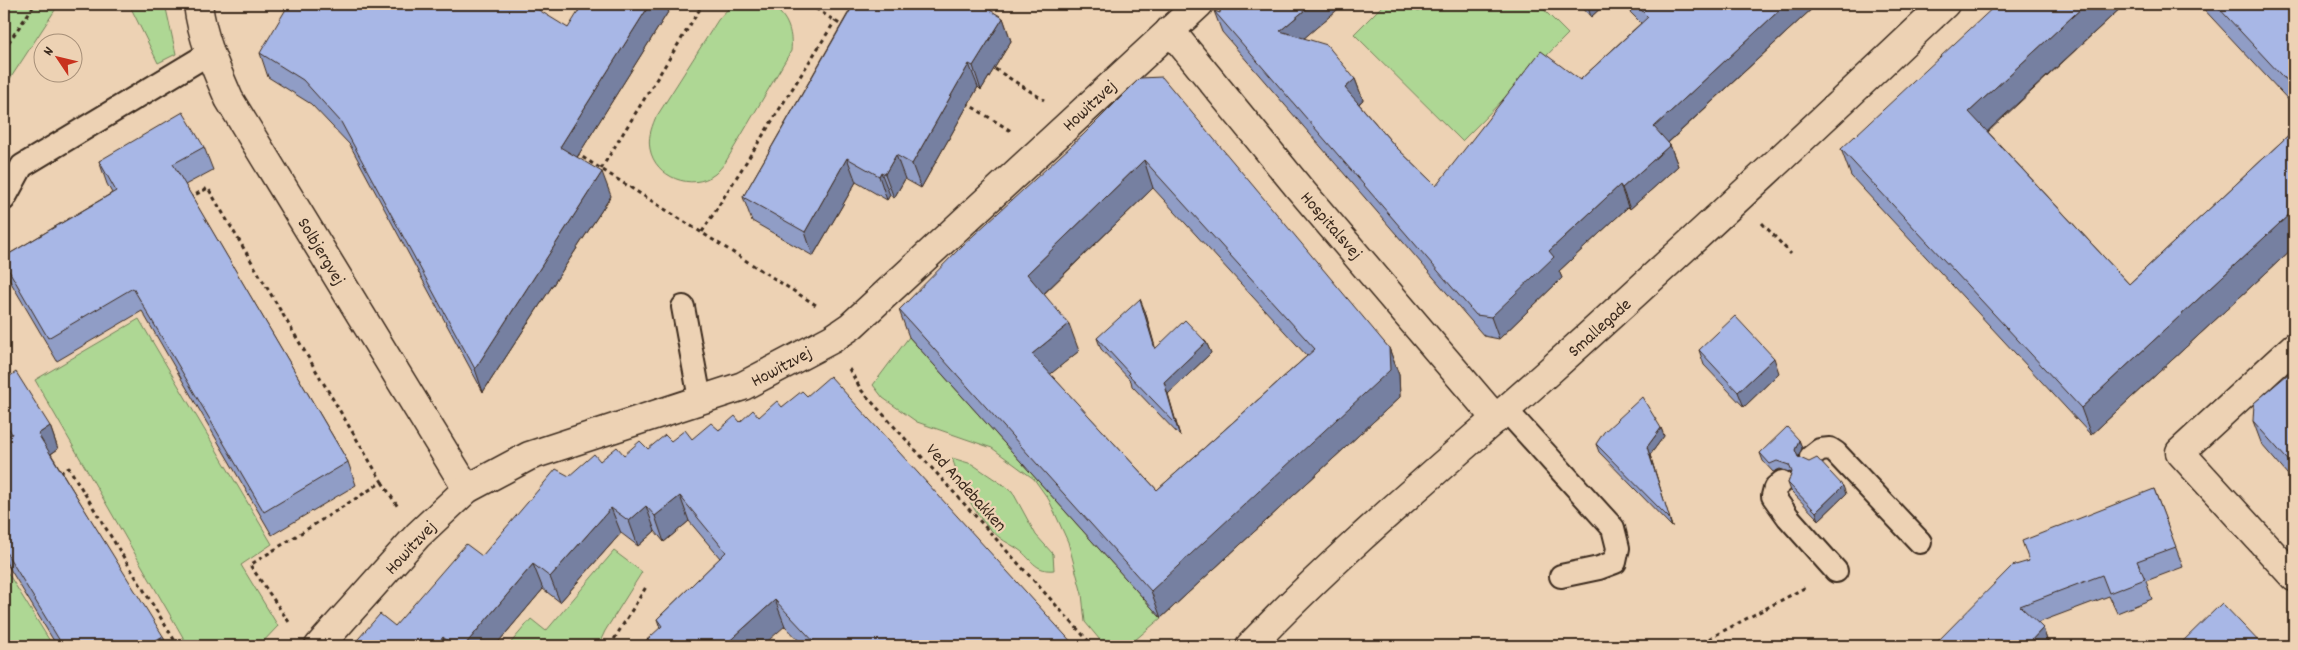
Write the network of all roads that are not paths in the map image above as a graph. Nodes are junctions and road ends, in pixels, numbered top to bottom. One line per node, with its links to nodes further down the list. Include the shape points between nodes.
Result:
1 (198, 4): 5 (street, Solbjergvej)
2 (1199, 4): 4 (street, Howitzvej)
3 (1945, 4): 10 (street, Smallegade, via 1739,199)
4 (1170, 30): 9 (street, Howitzvej, via 841,333 743,386); 10 (street, Hospitalsvej, via 1300,188)
5 (208, 54): 6 (lane, via 22,166); 13 (street, Solbjergvej, via 229,99)
6 (4, 198)
7 (682, 307): 9 (lane)
8 (2294, 347): 17 (street, via 2180,452)
9 (700, 399): 13 (street, Howitzvej, via 529,456)
10 (1501, 414): 16 (lane, via 1613,528 1618,548 1615,562); 19 (street, Smallegade, via 1340,555)
11 (1811, 458): 14 (lane, via 1820,450 1830,449)
12 (1782, 482): 15 (lane, via 1773,496)
13 (467, 489): 18 (street, Howitzvej, via 418,535)
14 (1920, 542)
15 (1836, 571)
16 (1561, 576)
17 (2294, 577)
18 (319, 646)
19 (1250, 646)

